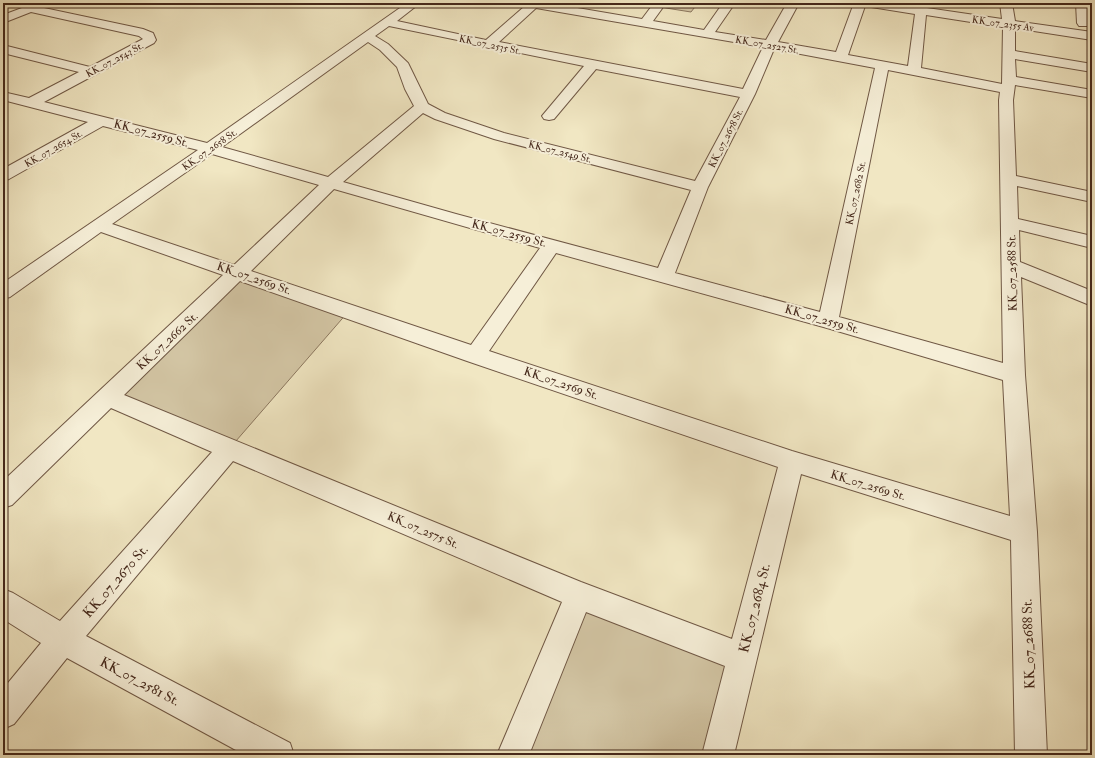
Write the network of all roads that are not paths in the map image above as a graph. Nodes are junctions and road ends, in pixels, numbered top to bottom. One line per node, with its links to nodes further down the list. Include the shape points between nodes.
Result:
1 (414, 3): 13 (street, KK_07_2658 St.)
2 (660, 3): 14 (street)
3 (729, 3): 16 (street)
4 (793, 3): 20 (street, KK_07_2678 St.)
5 (860, 3): 23 (street)
6 (867, 3): 10 (street, KK_07_2355 Av)
7 (934, 3): 11 (street, KK_07_2355 Av)
8 (1082, 3): 15 (street)
9 (531, 4): 14 (street, KK_07_2527 St.); 19 (street)
10 (921, 7): 11 (street, KK_07_2355 Av); 28 (street)
11 (1007, 13): 15 (street, KK_07_2355 Av); 18 (street, KK_07_2355 Av); 22 (street, KK_07_2588 St.)
12 (3, 20): 27 (street, KK_07_2543 St., via 30,8 149,36 150,40 142,45)
13 (387, 22): 17 (street, KK_07_2658 St.); 19 (street, KK_07_2535 St.)
14 (645, 24): 16 (street, KK_07_2527 St.)
15 (1088, 24)
16 (707, 34): 20 (street, KK_07_2527 St.)
17 (367, 36): 34 (street, via 384,47 403,66); 37 (street, KK_07_2658 St.)
18 (1092, 36)
19 (489, 44): 24 (street, KK_07_2535 St.)
20 (770, 45): 23 (street, KK_07_2527 St.); 30 (street, KK_07_2678 St.)
21 (3, 49): 27 (street)
22 (1008, 54): 26 (street); 29 (street, KK_07_2588 St.)
23 (841, 57): 25 (street, KK_07_2527 St.)
24 (593, 64): 30 (street, KK_07_2535 St.); 35 (street)
25 (882, 66): 28 (street, KK_07_2527 St.); 52 (street, KK_07_2682 St.)
26 (1092, 68)
27 (91, 71): 33 (street, KK_07_2543 St.)
28 (914, 71): 29 (street, KK_07_2527 St., via 938,77)
29 (1007, 84): 31 (street, KK_07_2527 St.); 39 (street, KK_07_2588 St.)
30 (748, 94): 41 (street, KK_07_2678 St.)
31 (1092, 94)
32 (3, 96): 33 (street, KK_07_2559 St.)
33 (30, 103): 36 (street, KK_07_2559 St.)
34 (422, 108): 40 (street, KK_07_2662 St.); 41 (street, KK_07_2549 St., via 499,136)
35 (549, 116)
36 (102, 120): 37 (street, KK_07_2559 St.); 38 (street, KK_07_2654 St.)
37 (210, 148): 40 (street, KK_07_2559 St.); 44 (street, KK_07_2658 St.)
38 (3, 176)
39 (1008, 179): 42 (street); 43 (street, KK_07_2588 St.)
40 (330, 184): 46 (street, KK_07_2559 St.); 48 (street, KK_07_2662 St.)
41 (700, 186): 49 (street, KK_07_2678 St.)
42 (1092, 198)
43 (1010, 222): 45 (street); 47 (street, KK_07_2588 St.)
44 (100, 226): 48 (street, KK_07_2569 St.); 50 (street, KK_07_2658 St.)
45 (1092, 242)
46 (552, 245): 49 (street, KK_07_2559 St.); 53 (street)
47 (1012, 266): 51 (street); 54 (street, KK_07_2588 St.)
48 (239, 273): 53 (street, KK_07_2569 St.); 55 (street, KK_07_2662 St.)
49 (664, 276): 52 (street, KK_07_2559 St.)
50 (3, 292)
51 (1092, 299)
52 (828, 320): 54 (street, KK_07_2559 St.)
53 (475, 355): 57 (street, KK_07_2569 St.)
54 (1014, 375): 59 (street, KK_07_2588 St.)
55 (107, 397): 56 (street, KK_07_2575 St.); 58 (street, KK_07_2662 St.)
56 (229, 449): 60 (street, KK_07_2575 St.); 62 (street, KK_07_2670 St.)
57 (792, 461): 59 (street, KK_07_2569 St.); 63 (street, KK_07_2684 St.)
58 (3, 497)
59 (1024, 532): 68 (street, KK_07_2688 St.)
60 (579, 595): 63 (street, KK_07_2575 St.); 66 (street)
61 (3, 603): 62 (street, KK_07_2581 St.)
62 (63, 640): 64 (street, KK_07_2670 St.); 65 (street, KK_07_2581 St.)
63 (742, 658): 67 (street, KK_07_2684 St.)
64 (3, 714)
65 (278, 755)
66 (513, 755)
67 (718, 755)
68 (1031, 755)

